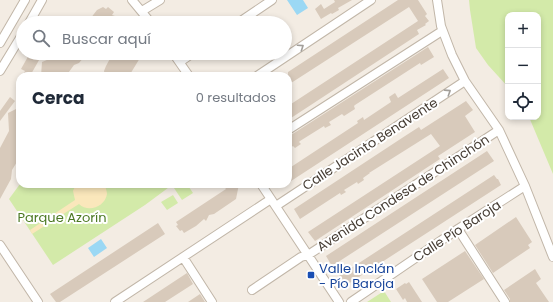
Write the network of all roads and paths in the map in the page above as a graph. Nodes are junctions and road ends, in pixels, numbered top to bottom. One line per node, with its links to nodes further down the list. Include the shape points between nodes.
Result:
1 (25, 0): 13 (street)
2 (42, 0): 9 (street)
3 (132, 0): 8 (street)
4 (160, 0): 8 (street)
5 (272, 0): 11 (street)
6 (371, 0): 15 (street, one-way to 6)
7 (437, 0): 12 (street, Avenida Condesa de Chinchón)
8 (142, 11): 10 (street)
9 (33, 16)
10 (146, 16)
11 (248, 16)
12 (442, 31): 22 (street, Avenida Condesa de Chinchón); 23 (street)
13 (0, 43)
14 (16, 45): 19 (street)
15 (292, 53)
16 (183, 60): 18 (street)
17 (281, 60): 21 (street, one-way to 17)
18 (180, 62): 20 (street)
19 (0, 71)
20 (187, 72)
21 (263, 72)
22 (465, 81): 24 (street, Avenida Condesa de Chinchón); 27 (street, Calle Jacinto Benavente, one-way to 22)
23 (292, 127)
24 (499, 130): 25 (street, Avenida Condesa de Chinchón); 30 (street, Avenida Condesa de Chinchón)
25 (525, 186): 28 (street, Calle Pío Baroja); 32 (street, Avenida Condesa de Chinchón)
26 (264, 188): 27 (street)
27 (273, 203): 30 (street); 31 (street, Calle Jacinto Benavente)
28 (458, 230): 38 (street, Calle Pío Baroja); 39 (street)
29 (0, 245): 34 (street)
30 (308, 255): 33 (street, Avenida Condesa de Chinchón, via 301,257); 37 (street)
31 (183, 257): 35 (street, Calle Jacinto Benavente); 36 (street)
32 (553, 257)
33 (252, 290)
34 (38, 302)
35 (115, 302)
36 (212, 302)
37 (339, 302)
38 (350, 302)
39 (506, 302)

